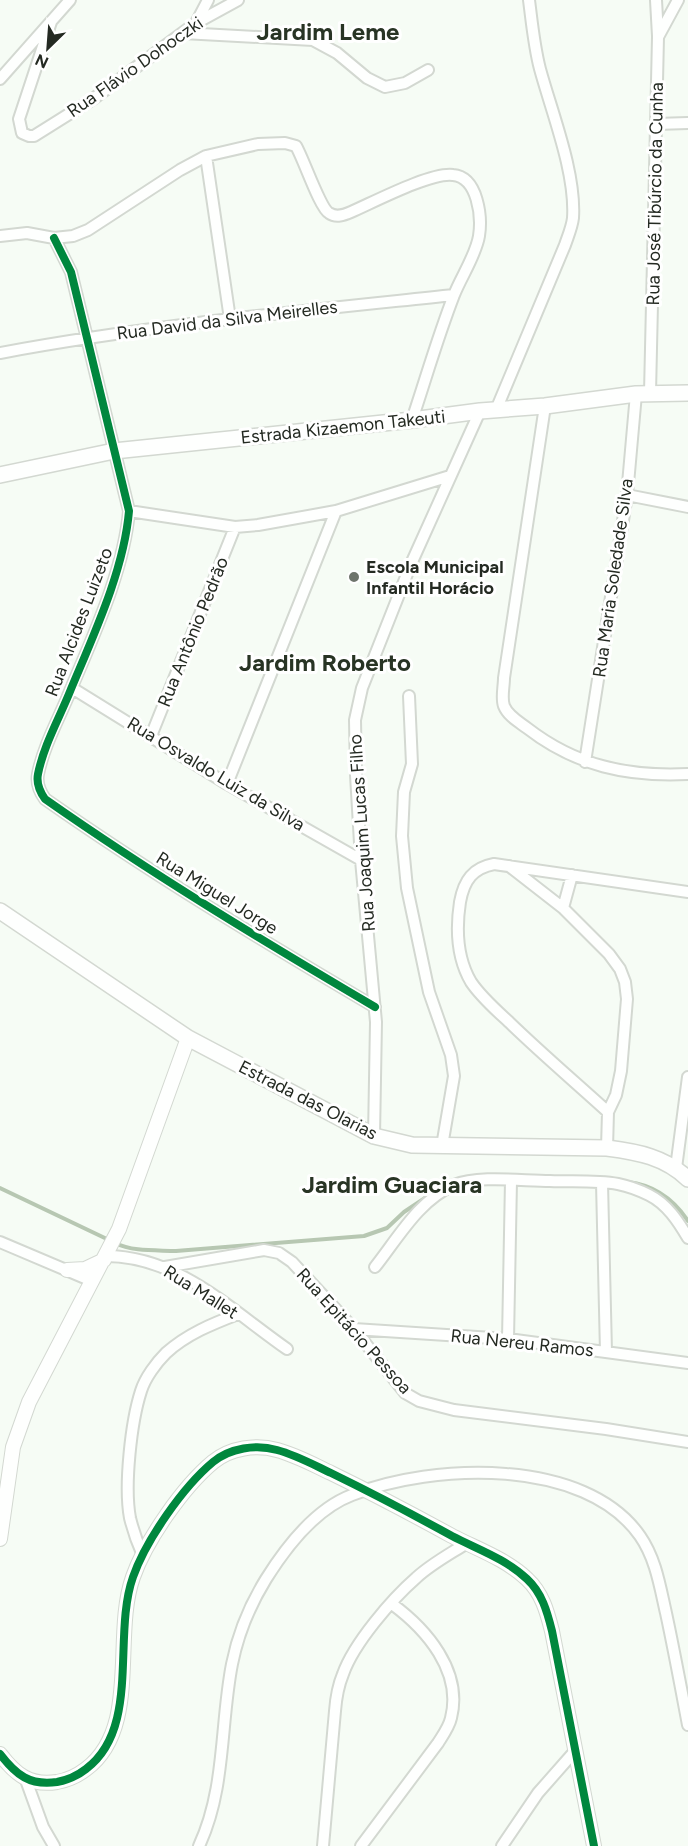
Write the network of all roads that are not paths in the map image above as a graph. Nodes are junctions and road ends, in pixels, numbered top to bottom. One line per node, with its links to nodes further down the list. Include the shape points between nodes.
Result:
1 (70, 0): 7 (street)
2 (208, 0): 8 (street)
3 (238, 0): 8 (street, Rua Flávio Dohoczki)
4 (530, 0): 26 (street, via 539,66 567,167 573,221)
5 (656, 0): 10 (street)
6 (678, 0): 10 (street, Rua José Tibúrcio da Cunha)
7 (51, 22): 9 (street, Rua Flávio Dohoczki, via 19,119 22,133 29,136 93,99); 12 (street)
8 (196, 23): 9 (street, Rua Flávio Dohoczki)
9 (183, 33): 11 (street, via 313,40 385,87 395,87)
10 (658, 37): 14 (street, Rua José Tibúrcio da Cunha)
11 (428, 70)
12 (0, 79)
13 (688, 123): 14 (street)
14 (656, 124): 23 (street, Rua José Tibúrcio da Cunha)
15 (206, 156): 18 (street, via 88,230); 19 (street, via 258,144 296,146 325,210 341,216 425,180 446,175 462,178 479,204 479,238); 20 (street)
16 (0, 230): 17 (street)
17 (6, 235): 18 (street, via 27,233)
18 (54, 238): 21 (street, Rua Alcides Luizeto, via 71,272)
19 (454, 295): 20 (street, Rua David da Silva Meirelles); 28 (street)
20 (230, 319): 21 (street, Rua David da Silva Meirelles)
21 (86, 337): 22 (street, Rua David da Silva Meirelles); 29 (street, Rua Alcides Luizeto)
22 (0, 353)
23 (643, 393): 24 (main road, Estrada Kizaemon Takeuti); 25 (main road, Estrada Kizaemon Takeuti); 32 (street, Rua Maria Soledade Silva)
24 (688, 393)
25 (546, 406): 26 (main road, Estrada Kizaemon Takeuti); 40 (street, via 504,678 504,706 510,715 562,752)
26 (496, 410): 27 (main road, Estrada Kizaemon Takeuti)
27 (480, 411): 28 (main road, Estrada Kizaemon Takeuti); 31 (street, Rua Joaquim Lucas Filho)
28 (412, 420): 29 (main road, Estrada Kizaemon Takeuti)
29 (114, 451): 30 (main road, Estrada Kizaemon Takeuti); 34 (street, Rua Alcides Luizeto)
30 (0, 476)
31 (450, 476): 35 (street); 44 (street, Rua Joaquim Lucas Filho, via 402,585 358,705 356,776)
32 (627, 495): 33 (street); 40 (street, Rua Maria Soledade Silva)
33 (688, 507)
34 (129, 511): 36 (street); 37 (street, Rua Alcides Luizeto, via 120,566)
35 (336, 511): 36 (street); 42 (street)
36 (235, 527): 39 (street, Rua Antônio Pedrão)
37 (72, 688): 39 (street, Rua Osvaldo Luiz da Silva); 43 (street, Rua Alcides Luizeto, via 43,752 38,779)
38 (409, 696): 56 (street, via 412,764 404,792 402,836 407,888 429,992 451,1055 454,1076)
39 (151, 736): 42 (street, Rua Osvaldo Luiz da Silva)
40 (585, 762): 41 (street, via 633,772)
41 (688, 774)
42 (227, 784): 44 (street, Rua Osvaldo Luiz da Silva)
43 (45, 799): 50 (street, Rua Miguel Jorge)
44 (361, 860): 50 (street, Rua Joaquim Lucas Filho)
45 (509, 866): 46 (street); 48 (street); 53 (street, via 484,866 468,880 458,916 462,961 471,982 486,1001)
46 (572, 875): 47 (street); 48 (street)
47 (688, 892)
48 (562, 908): 53 (street, via 609,954 625,982 621,1071)
49 (0, 911): 51 (main road, Estrada das Olarias)
50 (375, 1007): 55 (street, Rua Joaquim Lucas Filho)
51 (188, 1038): 55 (main road, Estrada das Olarias); 64 (street)
52 (688, 1077): 54 (street)
53 (608, 1112): 57 (street)
54 (686, 1118): 58 (street)
55 (374, 1136): 56 (main road, Estrada das Olarias, via 412,1145)
56 (442, 1146): 57 (main road, Estrada das Olarias)
57 (607, 1148): 58 (main road, Estrada das Olarias, via 646,1155)
58 (676, 1168): 59 (main road, Estrada das Olarias)
59 (688, 1179)
60 (512, 1181): 61 (street); 66 (street, via 470,1182 437,1195 414,1217); 71 (street)
61 (602, 1183): 62 (street, via 650,1195 664,1205); 73 (street)
62 (688, 1238)
63 (0, 1242): 67 (street)
64 (106, 1256): 65 (street, Rua Mallet); 67 (street, via 85,1269); 68 (street)
65 (165, 1267): 69 (street, Rua Mallet); 70 (street, Rua Epitácio Pessoa, via 264,1250 279,1253)
66 (375, 1267)
67 (67, 1270): 68 (street)
68 (86, 1283): 77 (street, via 29,1402 14,1447)
69 (238, 1314): 72 (street, Rua Mallet); 79 (street, via 202,1329 173,1348 151,1371 141,1389 131,1443 129,1484 130,1516)
70 (354, 1329): 71 (street, Rua Nereu Ramos); 75 (street, Rua Epitácio Pessoa, via 405,1393 419,1401 454,1410)
71 (508, 1339): 73 (street, Rua Nereu Ramos)
72 (287, 1349)
73 (606, 1352): 74 (street, Rua Nereu Ramos)
74 (688, 1363)
75 (688, 1442)
76 (368, 1491): 78 (street); 79 (street, via 276,1449 236,1450 213,1462 195,1480); 81 (street, via 416,1477 494,1473 535,1477 614,1508 641,1537 656,1568); 86 (street, via 334,1505 310,1524 280,1558 256,1598 232,1664 219,1779 211,1817)
77 (0, 1539)
78 (467, 1543): 80 (street, via 416,1578); 82 (street, via 527,1579 546,1608)
79 (142, 1553): 84 (street, via 126,1602 118,1718 112,1736 103,1752 75,1777 57,1782)
80 (392, 1604): 87 (street, via 354,1651 338,1690); 88 (street, via 425,1633 438,1652 452,1689 452,1716 438,1743)
81 (688, 1725)
82 (575, 1751): 89 (street, via 538,1793); 90 (street)
83 (0, 1754): 84 (street)
84 (26, 1780): 85 (street)
85 (54, 1846)
86 (199, 1846)
87 (323, 1846)
88 (362, 1846)
89 (502, 1846)
90 (594, 1846)

